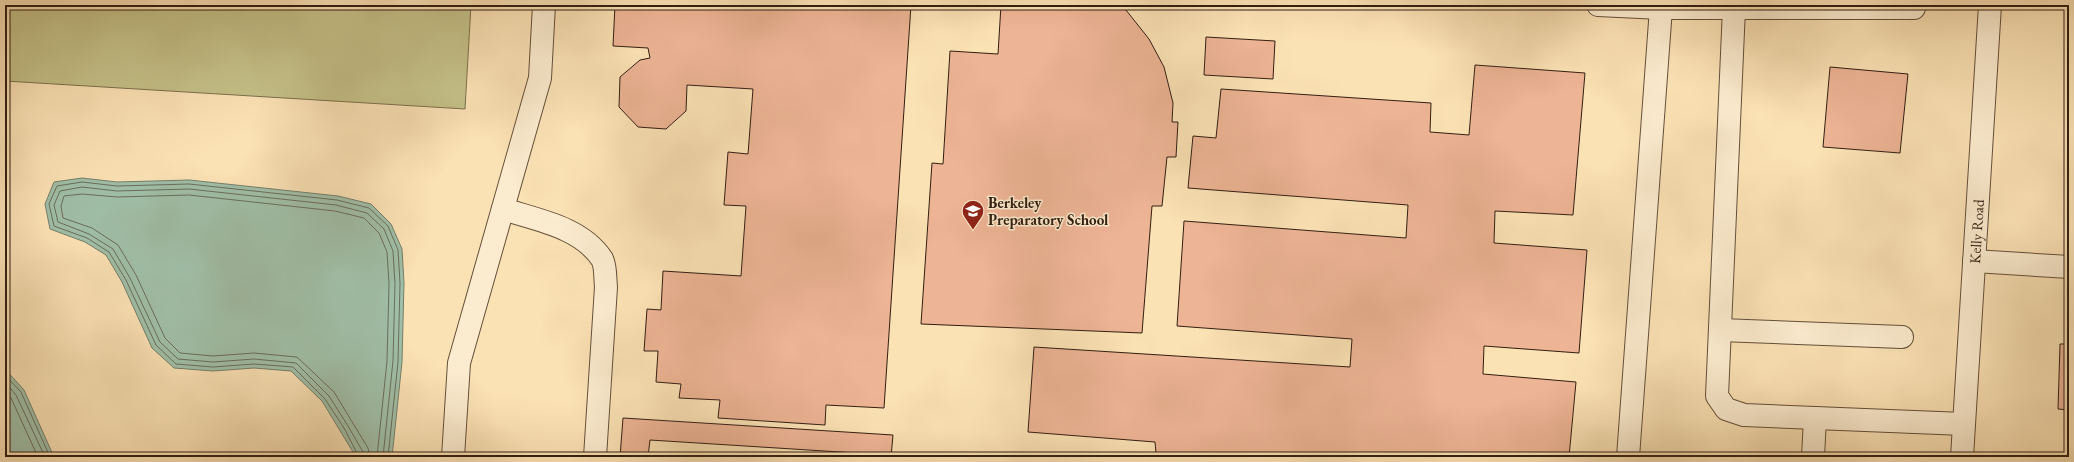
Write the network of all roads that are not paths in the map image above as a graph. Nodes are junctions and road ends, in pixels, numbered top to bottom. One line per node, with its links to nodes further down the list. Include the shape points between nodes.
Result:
1 (544, 5): 7 (street, via 540,78)
2 (1598, 5): 4 (street)
3 (1990, 5): 8 (street, Kelly Road)
4 (1660, 8): 5 (street); 16 (street)
5 (1734, 8): 6 (street); 10 (street)
6 (1914, 8)
7 (503, 209): 14 (street, via 459,363); 15 (street, via 554,225 582,238 602,260 606,286)
8 (1974, 261): 9 (street); 13 (street, Kelly Road)
9 (2069, 267)
10 (1720, 330): 11 (street); 12 (street, via 1717,396 1726,409 1744,415)
11 (1902, 338)
12 (1815, 418): 13 (street); 17 (street)
13 (1964, 424): 18 (street, Kelly Road)
14 (453, 457)
15 (596, 457)
16 (1628, 457)
17 (1813, 457)
18 (1962, 457)

